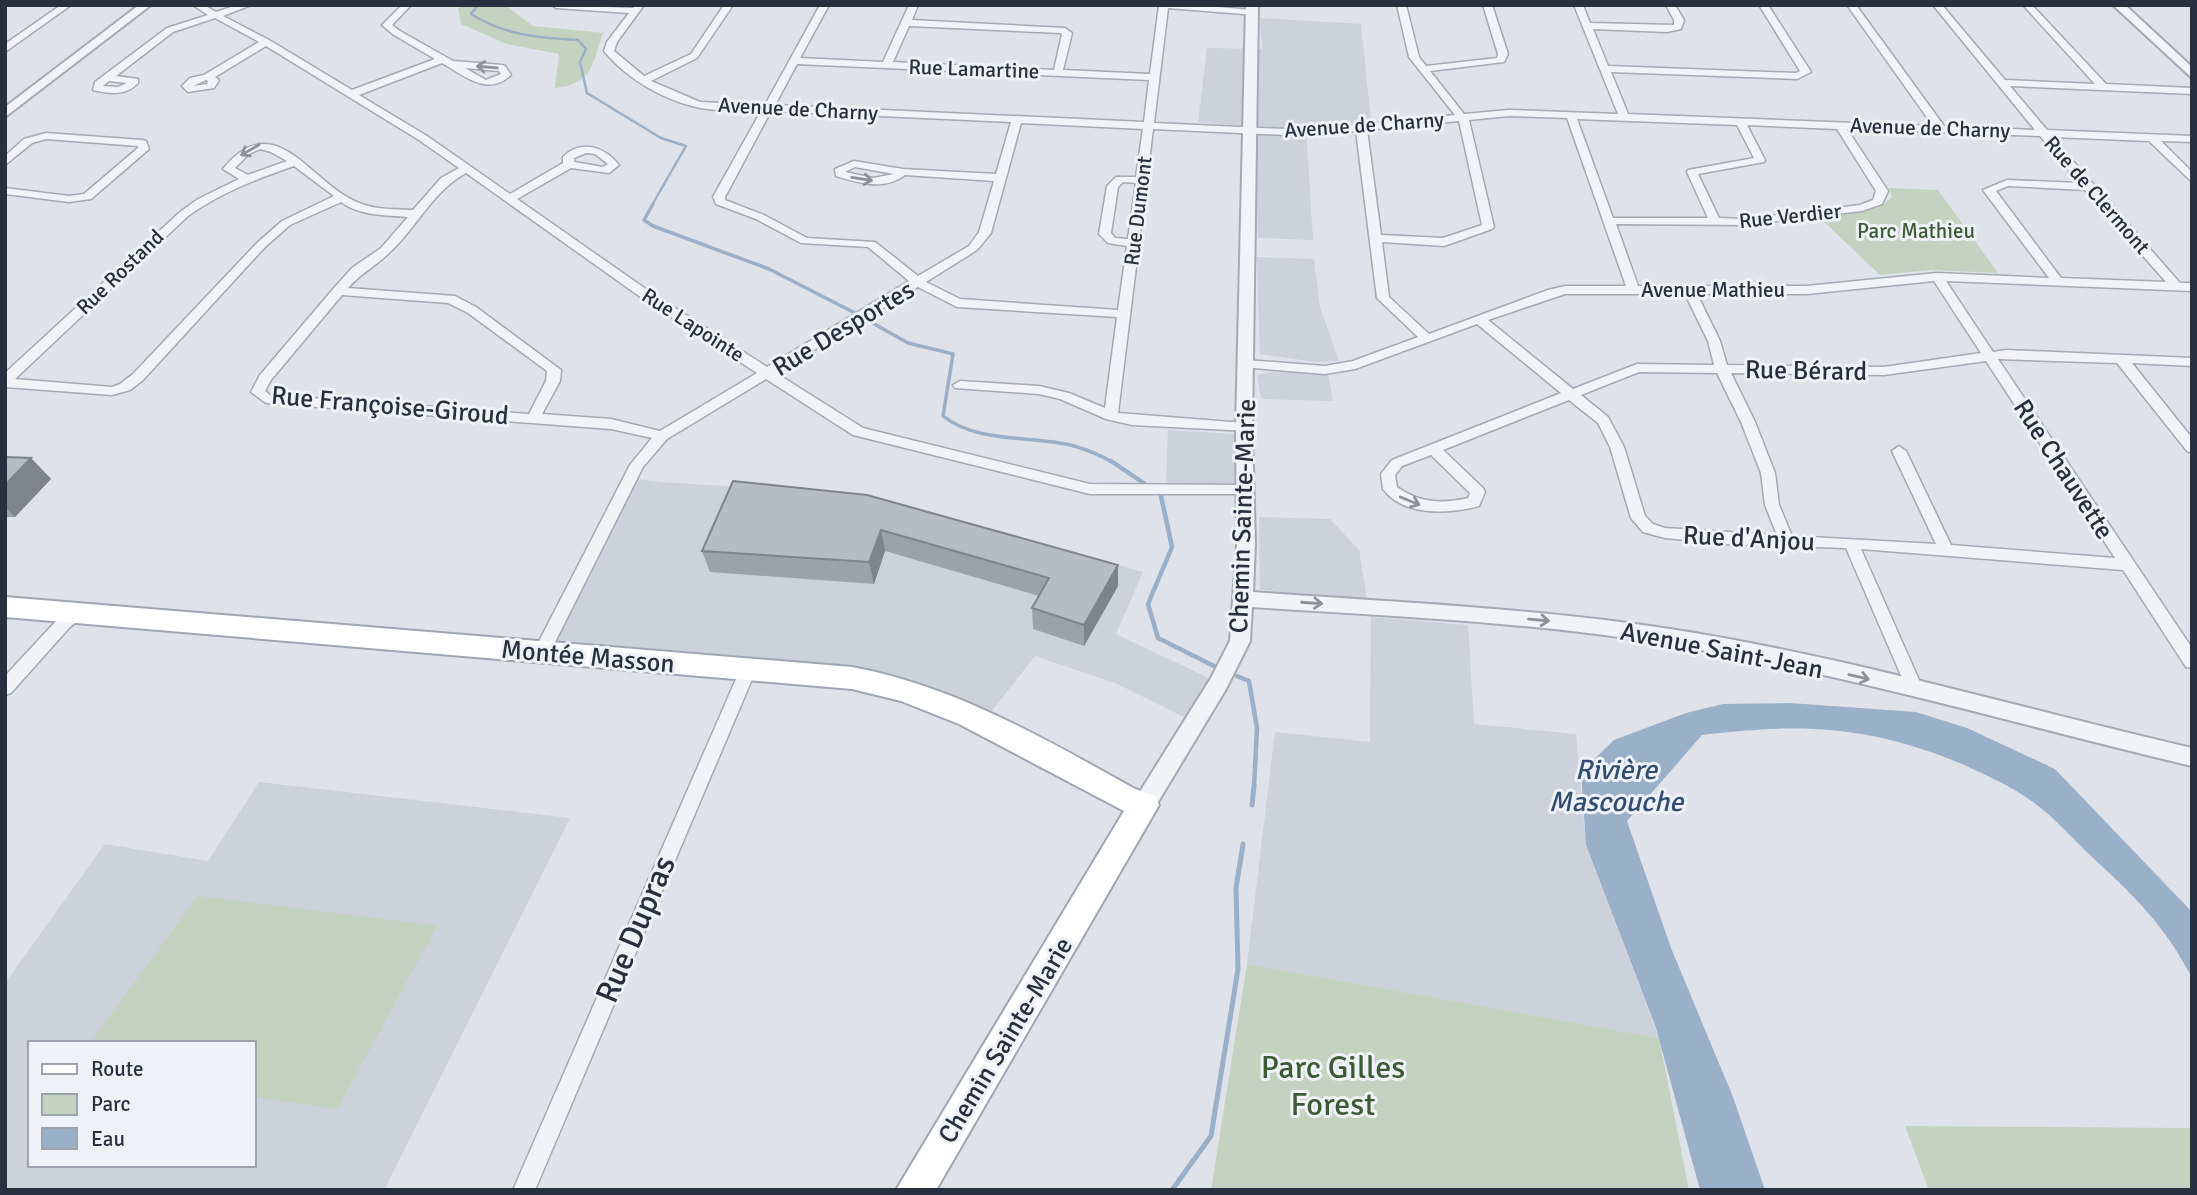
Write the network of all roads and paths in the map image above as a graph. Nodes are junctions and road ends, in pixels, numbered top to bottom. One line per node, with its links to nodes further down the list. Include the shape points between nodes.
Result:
1 (66, 5): 28 (street)
2 (146, 5): 46 (street)
3 (197, 5): 24 (street, Rue Lapointe)
4 (234, 5): 24 (street)
5 (247, 5): 24 (street)
6 (407, 5): 29 (street, via 387,25)
7 (556, 5): 21 (street)
8 (729, 5): 40 (street, via 694,56)
9 (825, 5): 30 (street)
10 (914, 5): 25 (street)
11 (1163, 5): 23 (street); 38 (street, Rue Dumont)
12 (1401, 5): 33 (street, via 1414,57)
13 (1487, 5): 33 (street, via 1501,60)
14 (1578, 5): 26 (street)
15 (1670, 5): 26 (street, via 1678,27)
16 (1763, 5): 34 (street, via 1806,72 1797,76)
17 (1851, 5): 55 (street)
18 (1937, 5): 41 (street, Rue de Clermont)
19 (2027, 5): 42 (street)
20 (2118, 5): 36 (street)
21 (578, 7): 22 (street)
22 (638, 8): 40 (street, Avenue de Charny, via 608,51)
23 (1252, 9): 56 (street, Chemin Sainte-Marie)
24 (213, 14): 27 (street, Rue Lapointe); 39 (street, via 170,30)
25 (906, 23): 32 (street); 35 (street, via 1062,30 1067,33)
26 (1586, 26): 34 (street)
27 (266, 42): 37 (street); 44 (street, Rue Lapointe)
28 (5, 49)
29 (443, 59): 31 (street); 44 (street)
30 (795, 61): 32 (street, Rue Lamartine); 45 (street)
31 (453, 64)
32 (887, 65): 35 (street, Rue Lamartine)
33 (1424, 68): 49 (street)
34 (1604, 69): 48 (street)
35 (1058, 72): 38 (street, Rue Lamartine)
36 (2192, 74)
37 (207, 77)
38 (1153, 77): 52 (street, Rue Dumont)
39 (107, 78)
40 (644, 80): 45 (street, Avenue de Charny, via 699,105)
41 (2003, 83): 42 (street); 57 (street, Rue de Clermont)
42 (2104, 88): 43 (street)
43 (2192, 91)
44 (352, 94): 63 (street, Rue Lapointe)
45 (767, 108): 50 (street, Avenue de Charny); 79 (street, via 720,202 805,242 871,244)
46 (6, 109)
47 (1571, 115): 48 (street, Avenue de Charny); 49 (street, Avenue de Charny); 74 (street)
48 (1624, 116): 51 (street, Avenue de Charny)
49 (1462, 117): 54 (street, Avenue de Charny); 76 (street, via 1488,227 1444,242)
50 (1017, 119): 52 (street, Avenue de Charny); 65 (street, Rue Desportes)
51 (1741, 121): 53 (street, Avenue de Charny); 75 (street, via 1760,160 1692,172)
52 (1149, 124): 56 (street, Avenue de Charny); 68 (street, Rue Dumont)
53 (1839, 124): 55 (street, Avenue de Charny); 75 (street, Rue Verdier, via 1882,191 1878,202 1862,208)
54 (1361, 127): 56 (street, Avenue de Charny, via 1306,133); 76 (street)
55 (1940, 128): 57 (street, Avenue de Charny)
56 (1248, 130): 92 (street, Chemin Sainte-Marie)
57 (2043, 132): 58 (street, Avenue de Charny); 69 (street, Rue de Clermont)
58 (2151, 137): 59 (street, Avenue de Charny); 67 (street)
59 (2192, 139)
60 (5, 162): 70 (street, via 28,141 46,136 142,143 144,149 87,197)
61 (295, 162): 66 (street, Rue Rostand); 66 (street, one-way to 66, via 262,144 241,155 228,169); 71 (street)
62 (569, 164): 72 (street)
63 (466, 169): 72 (street, Rue Lapointe); 73 (street, Rue Françoise-Giroud, via 445,180)
64 (903, 172): 64 (street, one-way to 64, via 854,164 840,169 840,174 883,182 894,181); 65 (street)
65 (1001, 177): 79 (street, Rue Desportes, via 980,240)
66 (247, 179): 95 (street, Rue Rostand, via 202,201 166,228)
67 (2192, 179)
68 (1140, 180): 77 (street, Rue Dumont); 77 (street, via 1120,179 1113,186 1105,234 1112,241)
69 (2088, 187): 80 (street, via 2007,183 1989,190); 81 (street, Rue de Clermont)
70 (5, 191)
71 (342, 197): 73 (street, via 374,211); 95 (street, via 286,223 125,387 112,391)
72 (508, 200): 94 (street, Rue Lapointe)
73 (416, 214): 85 (street, Rue Françoise-Giroud, via 385,251 356,271)
74 (1609, 221): 75 (street, Rue Verdier); 83 (street)
75 (1715, 222)
76 (1376, 238): 88 (street, via 1382,298)
77 (1134, 243): 86 (street, Rue Dumont)
78 (1937, 277): 80 (street, Avenue Mathieu); 84 (street, Avenue Mathieu, via 1807,290); 89 (street, Rue Chauvette)
79 (918, 282): 86 (street, via 957,303); 94 (street, Rue Desportes)
80 (2058, 282): 81 (street, Avenue Mathieu)
81 (2177, 287): 82 (street, Avenue Mathieu)
82 (2192, 287)
83 (1633, 290): 84 (street, Avenue Mathieu); 87 (street, Avenue Mathieu, via 1556,291)
84 (1689, 290): 93 (street)
85 (338, 291): 99 (street, via 440,297 472,310 554,370); 99 (street, Rue Françoise-Giroud, via 265,379 258,392 261,397)
86 (1124, 314): 98 (street, Rue Dumont)
87 (1481, 321): 88 (street, Avenue Mathieu); 97 (street, Rue d'Anjou)
88 (1428, 340): 92 (street, Avenue Mathieu, via 1355,365 1325,370)
89 (1990, 355): 90 (street, Rue Bérard); 93 (street, Rue Bérard, via 1884,371); 109 (street, Rue Chauvette)
90 (2121, 359): 91 (street, Rue Bérard); 102 (street)
91 (2192, 362)
92 (1246, 364): 100 (street, Chemin Sainte-Marie)
93 (1722, 369): 97 (street, Rue Bérard, via 1637,368); 106 (street, via 1768,473 1772,505)
94 (768, 373): 101 (street, Rue Desportes); 105 (street, Rue Lapointe, via 858,432 893,442 1090,489)
95 (5, 382)
96 (960, 385): 98 (street, via 1039,390)
97 (1572, 393): 103 (street, Rue Bérard); 106 (street, Rue d'Anjou, via 1603,420 1617,447 1638,518 1648,528 1727,539)
98 (1111, 416): 100 (street)
99 (534, 417): 101 (street, Rue Françoise-Giroud, via 611,424)
100 (1244, 428): 105 (street, Chemin Sainte-Marie)
101 (662, 436): 113 (street, Rue Desportes, via 637,465)
102 (2191, 446)
103 (1434, 450): 103 (street, Rue Bérard, one-way to 103, via 1397,463 1388,474 1390,489 1417,505 1450,508 1474,502 1478,492)
104 (1899, 452): 108 (street)
105 (1245, 490): 110 (street, Chemin Sainte-Marie)
106 (1786, 540): 107 (street, Rue d'Anjou)
107 (1851, 543): 108 (street, Rue d'Anjou); 117 (street)
108 (1945, 550): 109 (street, Rue d'Anjou)
109 (2127, 565): 114 (street, Rue Chauvette)
110 (1244, 599): 117 (street, Avenue Saint-Jean, one-way to 117, via 1609,628 1740,650); 119 (street, Chemin Sainte-Marie, via 1240,640 1231,662)
111 (5, 607): 112 (main road, Montée Masson)
112 (77, 614): 113 (main road, Montée Masson); 116 (street)
113 (542, 651): 115 (main road, Montée Masson)
114 (2192, 662)
115 (748, 670): 119 (main road, Montée Masson, via 866,681 922,695 974,716); 120 (street, Rue Dupras)
116 (5, 688)
117 (1914, 689): 118 (street, Avenue Saint-Jean)
118 (2192, 757)
119 (1144, 805): 121 (main road, Chemin Sainte-Marie)
120 (524, 1190)
121 (915, 1190)

